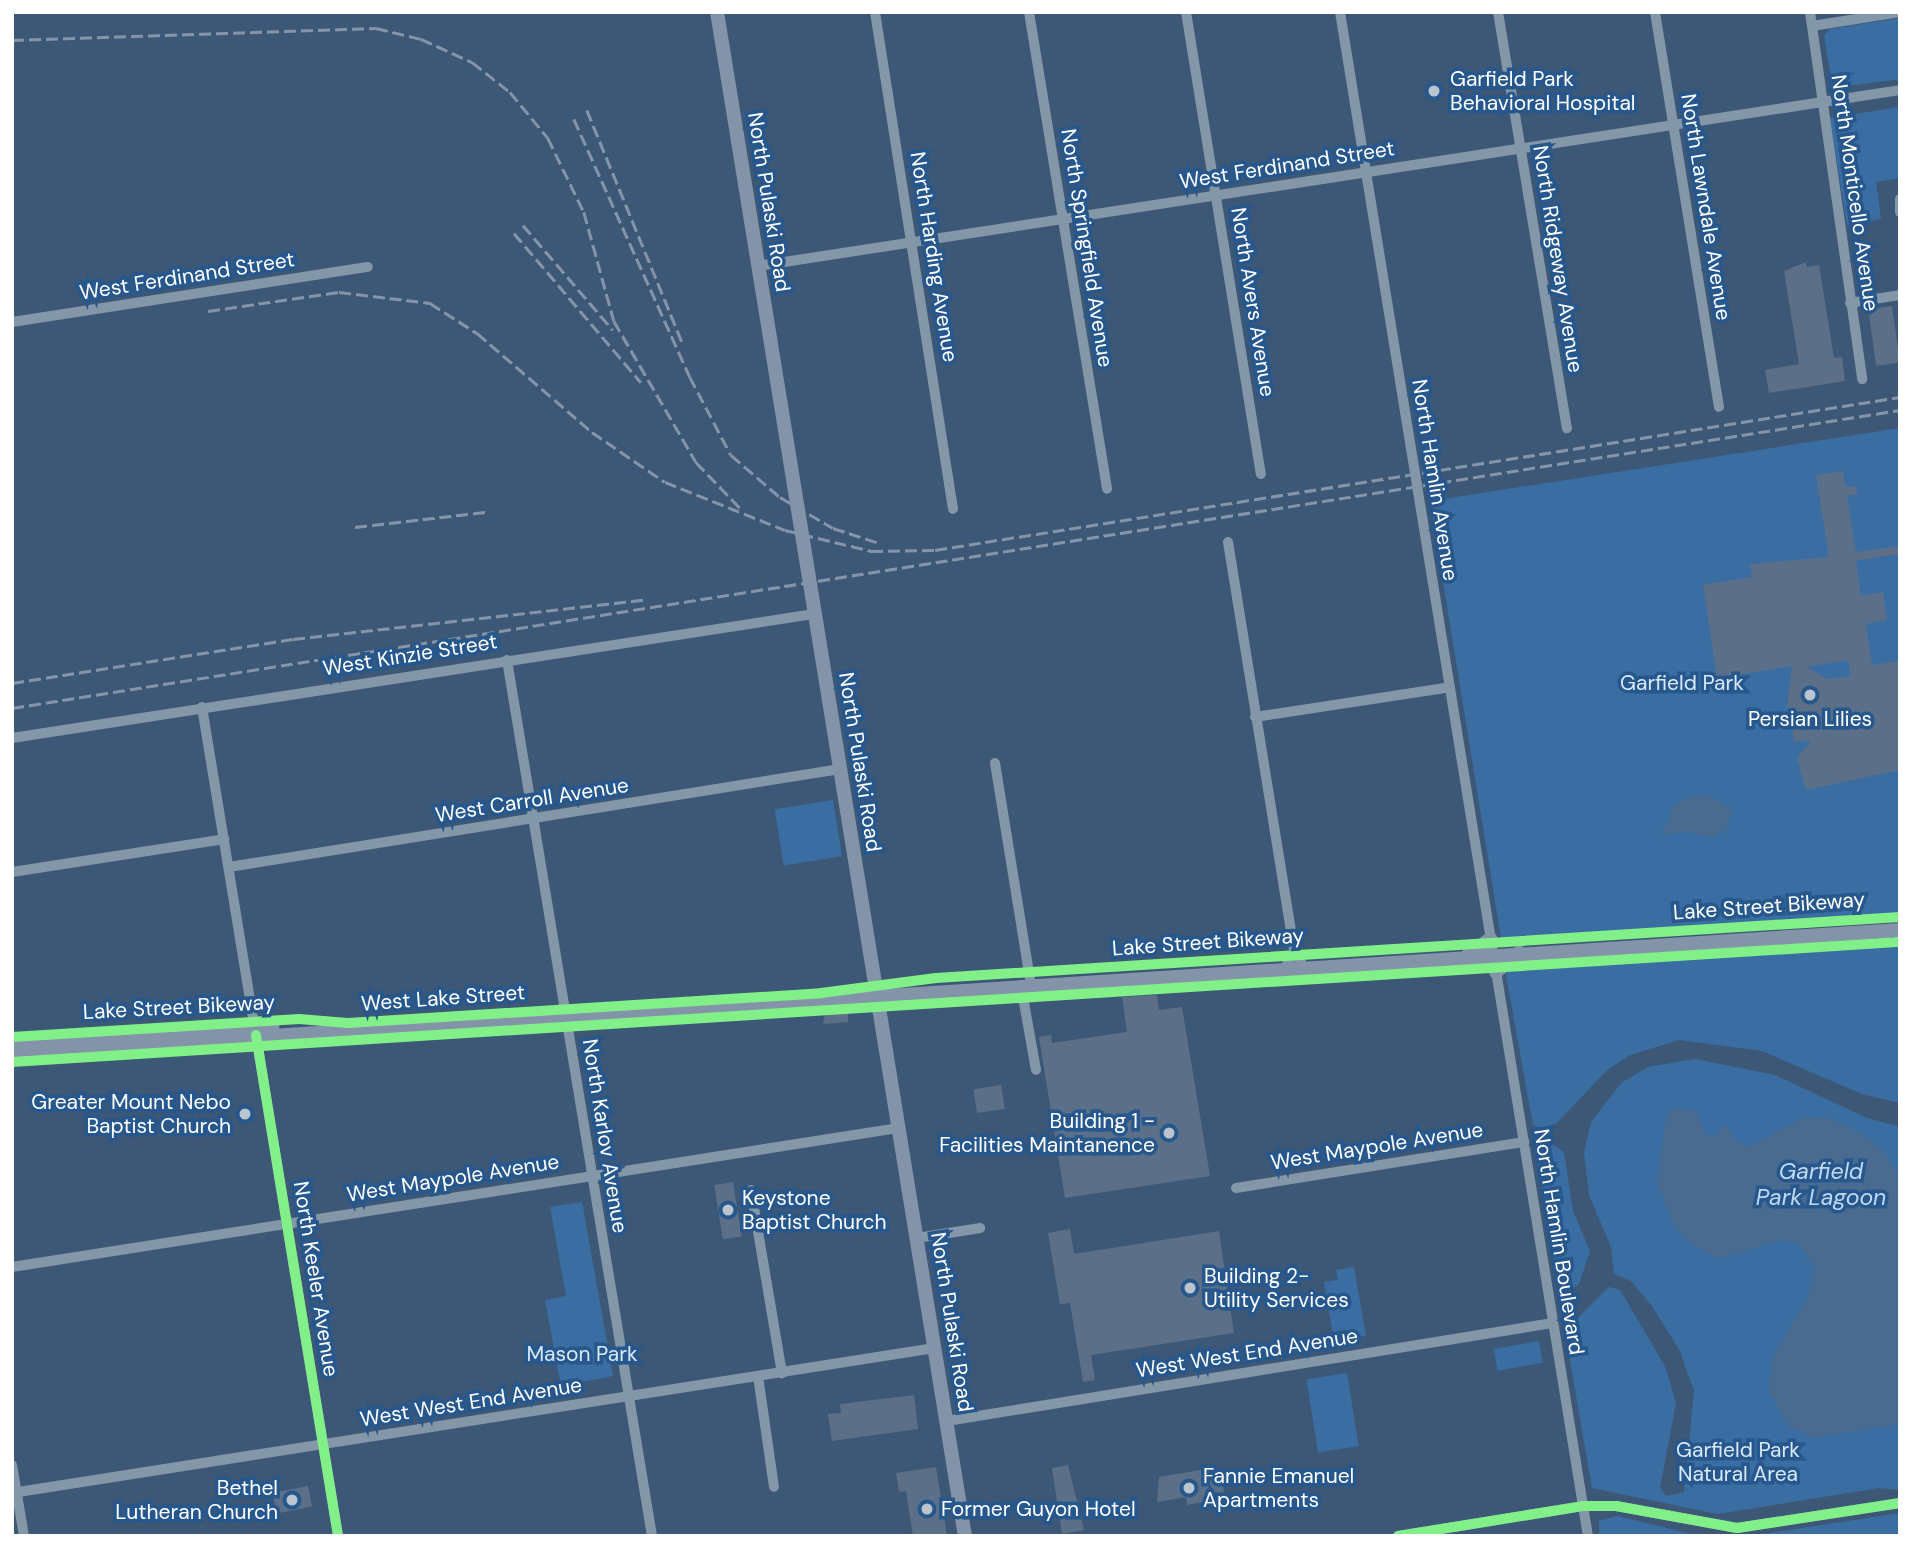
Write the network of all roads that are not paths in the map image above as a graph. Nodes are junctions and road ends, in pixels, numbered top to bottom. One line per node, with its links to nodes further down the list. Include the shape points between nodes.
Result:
1 (717, 12): 21 (main road, North Pulaski Road)
2 (875, 12): 20 (street, North Harding Avenue)
3 (1029, 12): 19 (street, North Springfield Avenue)
4 (1186, 12): 16 (street, North Avers Avenue)
5 (1340, 12): 15 (street, North Hamlin Avenue)
6 (1498, 12): 14 (street, North Ridgeway Avenue)
7 (1655, 12): 13 (street, North Lawndale Avenue)
8 (1810, 12): 10 (street, North Monticello Avenue)
9 (1900, 12): 10 (street)
10 (1812, 26): 12 (street, North Monticello Avenue)
11 (1900, 90): 12 (street, West Ferdinand Street)
12 (1821, 102): 13 (street, West Ferdinand Street); 24 (street, North Monticello Avenue)
13 (1674, 125): 14 (street, West Ferdinand Street); 27 (street, North Lawndale Avenue)
14 (1520, 148): 15 (street, West Ferdinand Street); 28 (street, North Ridgeway Avenue)
15 (1366, 172): 16 (street, West Ferdinand Street); 35 (street, North Hamlin Avenue)
16 (1217, 195): 19 (street, West Ferdinand Street); 29 (street, North Avers Avenue)
17 (1900, 199): 18 (street)
18 (1900, 212)
19 (1063, 219): 20 (street, West Ferdinand Street); 30 (street, North Springfield Avenue)
20 (912, 242): 21 (street, West Ferdinand Street); 31 (street, North Harding Avenue)
21 (758, 266): 33 (main road, North Pulaski Road)
22 (368, 267): 25 (street, West Ferdinand Street)
23 (1900, 295): 24 (street)
24 (1850, 303): 26 (street, North Monticello Avenue)
25 (12, 322)
26 (1862, 379)
27 (1719, 407)
28 (1567, 429)
29 (1261, 474)
30 (1107, 489)
31 (953, 509)
32 (1228, 542): 37 (street)
33 (814, 614): 34 (street, West Kinzie Street); 40 (main road, North Pulaski Road)
34 (507, 660): 36 (street, West Kinzie Street); 41 (street, North Karlov Avenue)
35 (1450, 687): 37 (street); 46 (street, North Hamlin Avenue)
36 (202, 707): 38 (street, West Kinzie Street); 42 (street, North Keeler Avenue)
37 (1255, 718): 48 (street)
38 (12, 738)
39 (995, 763): 53 (street, via 1029,968)
40 (841, 769): 41 (street, West Carroll Avenue); 54 (main road, North Pulaski Road)
41 (533, 820): 43 (street, West Carroll Avenue); 55 (street, North Karlov Avenue)
42 (224, 839): 43 (street, North Keeler Avenue); 44 (street)
43 (229, 867): 56 (street, North Keeler Avenue)
44 (12, 872)
45 (1900, 930): 47 (main road, West Lake Street)
46 (1492, 947): 47 (main road, via 1558,943); 49 (main road, West Lake Street); 50 (main road, West Lake Street, via 1467,956); 52 (street, North Hamlin Boulevard)
47 (1570, 950): 49 (main road, West Lake Street)
48 (1294, 951): 50 (street); 51 (street)
49 (1519, 953): 52 (main road)
50 (1304, 967): 51 (main road, West Lake Street)
51 (1285, 968): 53 (main road, West Lake Street)
52 (1496, 972): 62 (street, North Hamlin Boulevard)
53 (1026, 985): 54 (main road, West Lake Street); 60 (street, via 1024,1002)
54 (877, 996): 55 (main road, West Lake Street); 61 (main road, North Pulaski Road)
55 (566, 1018): 56 (main road, West Lake Street); 63 (street, North Karlov Avenue)
56 (257, 1038): 57 (main road, West Lake Street); 58 (main road, West Lake Street); 59 (main road, West Lake Street); 66 (street, North Keeler Avenue)
57 (12, 1043)
58 (12, 1053)
59 (12, 1062)
60 (1036, 1070)
61 (899, 1128): 63 (street, West Maypole Avenue); 68 (main road, North Pulaski Road)
62 (1524, 1142): 64 (street, West Maypole Avenue); 70 (street, North Hamlin Boulevard)
63 (593, 1176): 66 (street, West Maypole Avenue); 74 (street, North Karlov Avenue)
64 (1236, 1188)
65 (751, 1190): 72 (street)
66 (287, 1224): 69 (street, West Maypole Avenue); 76 (street, North Keeler Avenue)
67 (980, 1228): 68 (street)
68 (917, 1238): 71 (main road, North Pulaski Road)
69 (12, 1267)
70 (1553, 1323): 75 (street, West West End Avenue); 81 (street, North Hamlin Boulevard)
71 (935, 1348): 72 (street, West West End Avenue); 75 (main road, North Pulaski Road)
72 (782, 1373): 73 (street, West West End Avenue)
73 (758, 1377): 74 (street, West West End Avenue); 78 (street)
74 (629, 1397): 76 (street, West West End Avenue); 84 (street, North Karlov Avenue)
75 (947, 1421): 85 (main road, North Pulaski Road)
76 (323, 1445): 79 (street, West West End Avenue); 83 (street, North Keeler Avenue)
77 (12, 1465): 79 (street)
78 (774, 1487)
79 (15, 1493): 82 (street)
80 (1900, 1503): 81 (street, via 1737,1528 1616,1506)
81 (1583, 1506): 86 (street); 87 (street, North Hamlin Boulevard)
82 (24, 1536)
83 (338, 1536)
84 (652, 1536)
85 (965, 1536)
86 (1398, 1536)
87 (1588, 1536)

